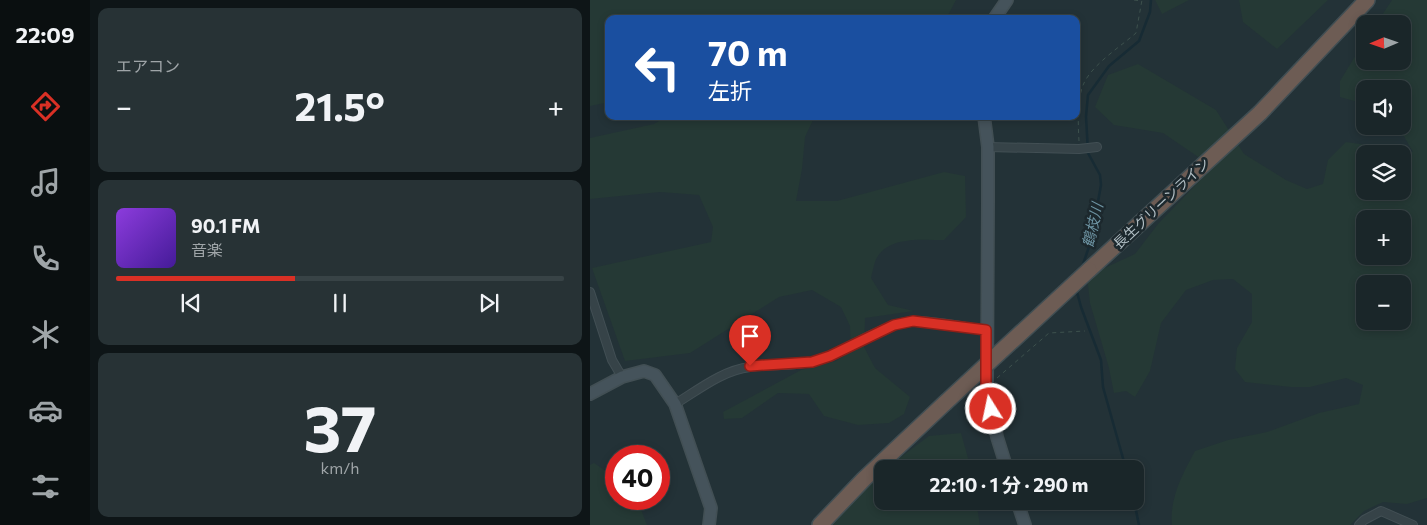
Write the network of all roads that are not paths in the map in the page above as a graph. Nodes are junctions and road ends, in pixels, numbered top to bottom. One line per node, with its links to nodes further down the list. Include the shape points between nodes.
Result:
1 (1007, 0): 3 (street)
2 (1367, 0): 15 (highway, 長生グリーンライン, bridge, via 1260,113 945,403)
3 (997, 15)
4 (985, 120): 5 (street)
5 (988, 147): 6 (street); 8 (street)
6 (1097, 147)
7 (590, 292): 9 (street, via 612,360)
8 (986, 330): 11 (street, via 913,321 894,325 812,362 738,369); 12 (street, via 986,386)
9 (622, 377): 10 (street); 11 (street, via 644,371 655,376)
10 (590, 394)
11 (675, 404): 14 (street, via 711,508)
12 (1004, 460)
13 (1020, 510): 16 (street)
14 (709, 525)
15 (820, 525)
16 (1025, 525)
17 (1359, 525): 18 (street, via 1381,512)
18 (1413, 525)

